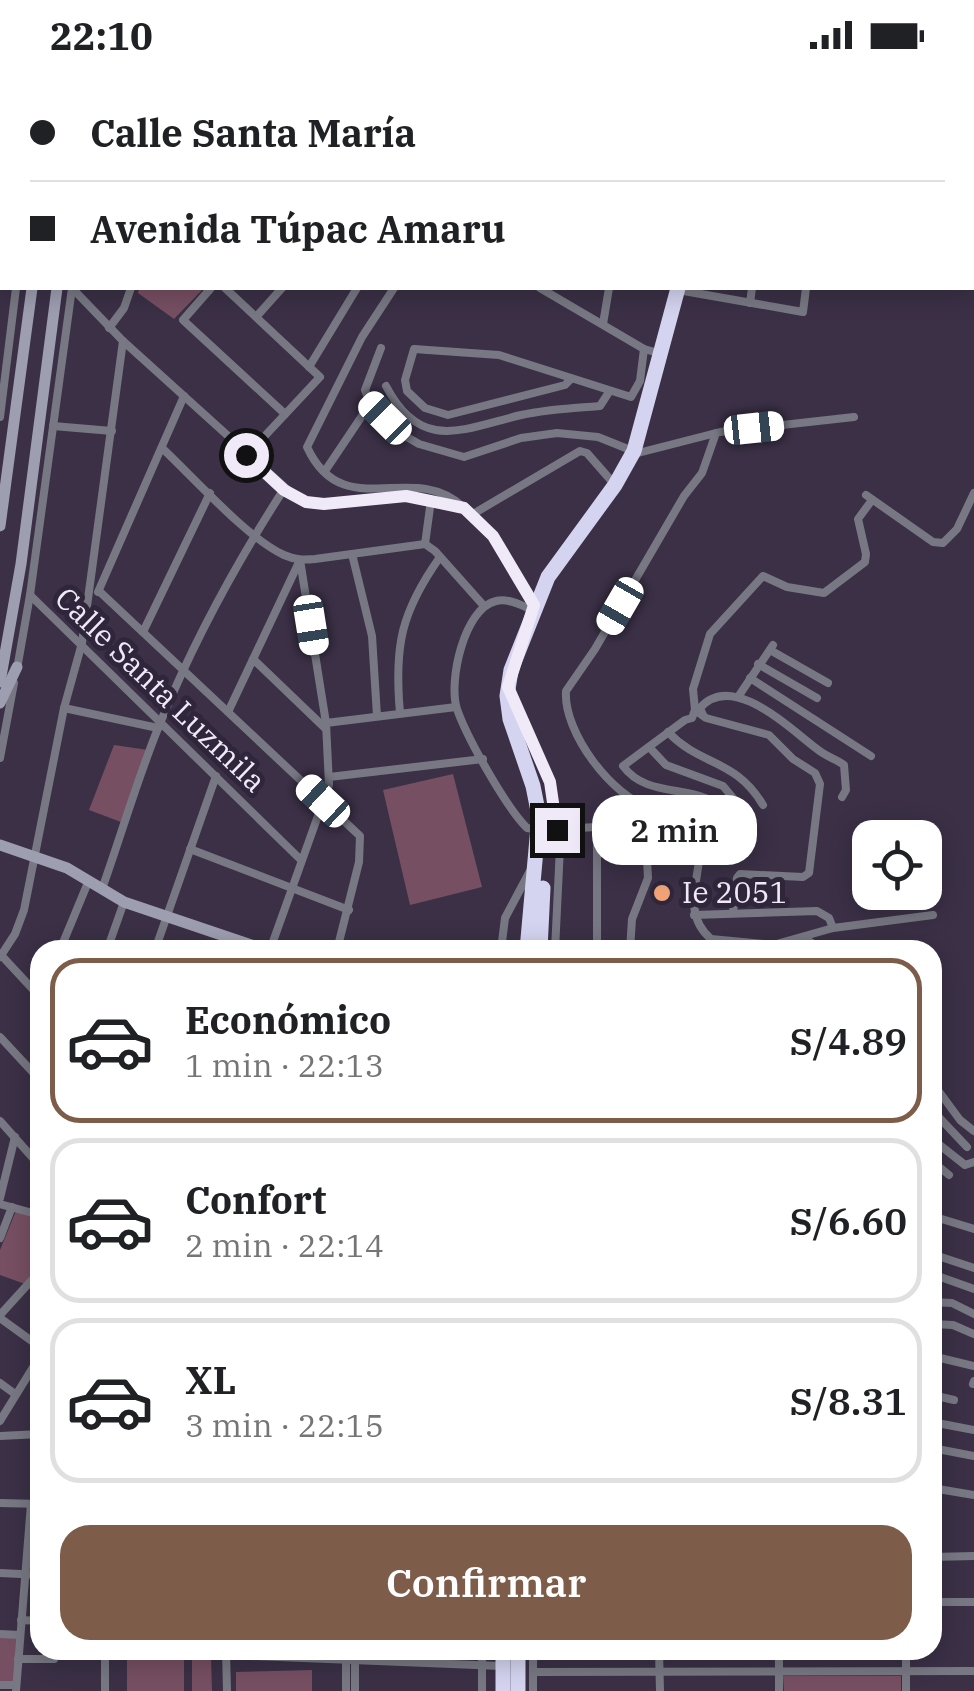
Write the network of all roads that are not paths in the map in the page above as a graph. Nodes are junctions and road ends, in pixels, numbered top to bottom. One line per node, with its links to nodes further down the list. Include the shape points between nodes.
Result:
1 (16, 290): 19 (street)
2 (32, 290): 47 (street)
3 (57, 290): 71 (street)
4 (72, 290): 38 (street)
5 (74, 290): 23 (street)
6 (129, 290): 23 (street)
7 (209, 290): 36 (street, via 182,320)
8 (227, 290): 21 (street)
9 (280, 290): 21 (street)
10 (356, 290): 29 (street)
11 (393, 290): 44 (street, via 307,447)
12 (543, 290): 22 (street)
13 (609, 290): 22 (street)
14 (678, 290): 28 (highway)
15 (684, 290): 20 (street)
16 (752, 290): 20 (street)
17 (806, 290): 20 (street, via 803,312)
18 (0, 294): 19 (street)
19 (14, 299): 25 (street)
20 (750, 302)
21 (256, 317): 29 (street)
22 (602, 324): 27 (street)
23 (109, 328): 24 (street)
24 (123, 342): 33 (street); 39 (street)
25 (4, 346): 35 (street)
26 (381, 348): 34 (street, via 365,390)
27 (644, 349): 28 (street); 32 (street, via 635,394)
28 (662, 354): 42 (highway)
29 (309, 367): 36 (street, via 320,377)
30 (571, 379): 30 (street, via 448,415 418,403 405,380 414,350 427,349 498,355); 32 (street)
31 (386, 386): 32 (street, via 402,414 454,433 524,414 600,406)
32 (610, 392)
33 (184, 396): 41 (street); 43 (street)
34 (370, 404): 42 (street, via 419,444 464,456 557,433 598,436); 44 (street)
35 (0, 414)
36 (285, 414): 43 (street)
37 (854, 418): 40 (street)
38 (53, 426): 39 (street); 60 (street)
39 (112, 431): 63 (street)
40 (716, 433): 42 (street); 96 (street, via 702,473 566,691 572,722 601,772)
41 (162, 448): 48 (street); 59 (street)
42 (634, 451): 45 (highway)
43 (246, 455): 46 (street)
44 (325, 471): 51 (street, via 356,490 413,486 451,496)
45 (616, 485): 52 (street, via 580,451); 62 (highway, via 560,556)
46 (284, 490): 50 (street, via 314,504 398,496); 54 (street)
47 (2, 493): 53 (street)
48 (210, 493): 54 (street); 64 (street)
49 (974, 493): 79 (street, via 958,529 943,543 869,497 858,518 864,562 824,593 763,576 710,634 694,689)
50 (431, 500): 51 (street); 55 (street)
51 (464, 508): 52 (street)
52 (473, 514): 62 (street)
53 (0, 526)
54 (254, 534): 58 (street); 69 (street)
55 (425, 544): 56 (street); 57 (street)
56 (352, 554): 58 (street); 82 (street, via 372,636)
57 (440, 557): 61 (street); 81 (street, via 402,628)
58 (300, 560): 66 (street); 85 (street)
59 (98, 591): 63 (street); 64 (street)
60 (30, 595): 65 (street, Calle Santa Luzmila); 68 (street)
61 (484, 606): 62 (street, via 502,600); 77 (street, via 464,639)
62 (533, 607): 73 (highway)
63 (87, 613): 65 (street)
64 (143, 632): 69 (street)
65 (82, 643): 78 (street); 84 (street, Calle Santa Luzmila)
66 (254, 659): 80 (street); 85 (street)
67 (758, 664): 70 (street); 72 (street, via 772,647); 75 (street)
68 (17, 667): 76 (street); 89 (street)
69 (185, 671): 80 (street); 84 (street)
70 (750, 678): 74 (street); 88 (street)
71 (0, 682)
72 (828, 683)
73 (508, 687): 100 (highway); 101 (street, via 550,782)
74 (738, 697): 83 (street, via 716,694 700,708); 93 (street, via 840,762 846,770)
75 (817, 698)
76 (0, 703)
77 (456, 707): 81 (street); 90 (street)
78 (64, 708): 84 (street); 105 (street)
79 (696, 710): 83 (street); 86 (street)
80 (228, 712): 94 (street)
81 (400, 713): 82 (street)
82 (377, 716): 85 (street)
83 (706, 718): 113 (street, via 769,735 820,784 808,873 740,874)
84 (159, 725): 91 (street, Calle Santa Luzmila); 110 (street)
85 (326, 726): 92 (street)
86 (668, 732): 87 (street); 95 (street, via 692,754 737,773)
87 (649, 746): 97 (street, via 666,765 722,786); 98 (street, via 623,766 633,777 702,794)
88 (871, 756)
89 (0, 758)
90 (483, 758): 92 (street); 100 (street, via 519,820)
91 (216, 776): 104 (street); 107 (street, Calle Santa Luzmila)
92 (330, 777): 94 (street)
93 (842, 796)
94 (323, 801): 107 (street); 112 (street, via 360,836)
95 (763, 805)
96 (650, 808): 102 (street); 114 (street, via 679,810 698,825 702,852)
97 (744, 811)
98 (730, 818)
99 (597, 827): 101 (street); 102 (street); 129 (street)
100 (539, 830): 106 (highway); 127 (highway, via 545,862)
101 (557, 830): 128 (street)
102 (646, 840): 130 (street, via 648,878)
103 (0, 845): 105 (street)
104 (190, 848): 109 (street); 116 (street)
105 (36, 858): 108 (street); 134 (street, via 20,922)
106 (537, 859): 125 (street, via 505,918); 126 (highway)
107 (301, 860): 109 (street)
108 (89, 880): 110 (street); 119 (street)
109 (293, 888): 112 (street); 123 (street)
110 (102, 889): 111 (street)
111 (124, 902): 116 (street); 120 (street)
112 (349, 910): 124 (street)
113 (733, 912): 114 (street); 117 (street, via 818,911)
114 (694, 915): 131 (street, via 710,939)
115 (933, 915): 117 (street)
116 (167, 917): 121 (street); 122 (street)
117 (833, 928): 118 (street)
118 (803, 937): 132 (street); 133 (street)
119 (64, 940)
120 (111, 940)
121 (158, 940)
122 (237, 940)
123 (272, 940)
124 (340, 940)
125 (502, 940)
126 (528, 940)
127 (541, 940)
128 (556, 940)
129 (597, 940)
130 (631, 940)
131 (718, 940)
132 (794, 940)
133 (808, 940)
134 (0, 955): 135 (street)
135 (30, 983)
136 (0, 1037): 137 (street)
137 (30, 1069)
138 (942, 1096): 141 (street)
139 (0, 1121): 142 (street)
140 (942, 1121): 144 (street)
141 (974, 1131)
142 (14, 1137): 145 (street); 149 (street)
143 (942, 1147): 146 (street, via 965,1165)
144 (967, 1147)
145 (30, 1155)
146 (974, 1162)
147 (942, 1169): 148 (street)
148 (948, 1175)
149 (0, 1201): 150 (street)
150 (12, 1207): 151 (street); 154 (street)
151 (30, 1212)
152 (942, 1219): 153 (street)
153 (974, 1229)
154 (0, 1238)
155 (942, 1257): 156 (street)
156 (974, 1268)
157 (942, 1278): 159 (street)
158 (30, 1282): 162 (street)
159 (974, 1289)
160 (942, 1302): 161 (street)
161 (974, 1314)
162 (0, 1316): 165 (street)
163 (942, 1324): 164 (street)
164 (974, 1334)
165 (30, 1339)
166 (942, 1358): 167 (street)
167 (974, 1366)
168 (30, 1374): 170 (street)
169 (0, 1383): 170 (street)
170 (15, 1394): 173 (street)
171 (942, 1397): 172 (street)
172 (954, 1400)
173 (0, 1422)
174 (942, 1424): 175 (street)
175 (974, 1430)
176 (30, 1434): 177 (street)
177 (0, 1436)
178 (942, 1450): 179 (street)
179 (974, 1456)
180 (942, 1490): 181 (street)
181 (974, 1495)
182 (0, 1503): 183 (street)
183 (30, 1504)
184 (30, 1539): 188 (street)
185 (974, 1556): 186 (street)
186 (942, 1557)
187 (0, 1573): 188 (street)
188 (24, 1574): 189 (street); 192 (street)
189 (30, 1574)
190 (942, 1602): 191 (street)
191 (974, 1602)
192 (21, 1620): 193 (street); 195 (street)
193 (30, 1620)
194 (0, 1634): 195 (street)
195 (20, 1635): 196 (street)
196 (18, 1659): 197 (street); 218 (street)
197 (30, 1659)
198 (105, 1660): 219 (street)
199 (226, 1660): 220 (street)
200 (349, 1660): 221 (street)
201 (351, 1660): 222 (street)
202 (416, 1660): 211 (street)
203 (482, 1660): 211 (street)
204 (497, 1660): 211 (street)
205 (503, 1660): 224 (highway)
206 (518, 1660): 225 (highway)
207 (533, 1660): 213 (street)
208 (659, 1660): 214 (street)
209 (779, 1660): 215 (street)
210 (906, 1660): 216 (street)
211 (482, 1665): 223 (street)
212 (974, 1671): 216 (street)
213 (534, 1672): 214 (street); 226 (street)
214 (660, 1672): 215 (street); 227 (street)
215 (779, 1672): 216 (street); 228 (street)
216 (906, 1672): 229 (street)
217 (0, 1685): 218 (street)
218 (16, 1688)
219 (105, 1691)
220 (227, 1691)
221 (346, 1691)
222 (355, 1691)
223 (482, 1691)
224 (503, 1691)
225 (518, 1691)
226 (533, 1691)
227 (660, 1691)
228 (780, 1691)
229 (906, 1691)

